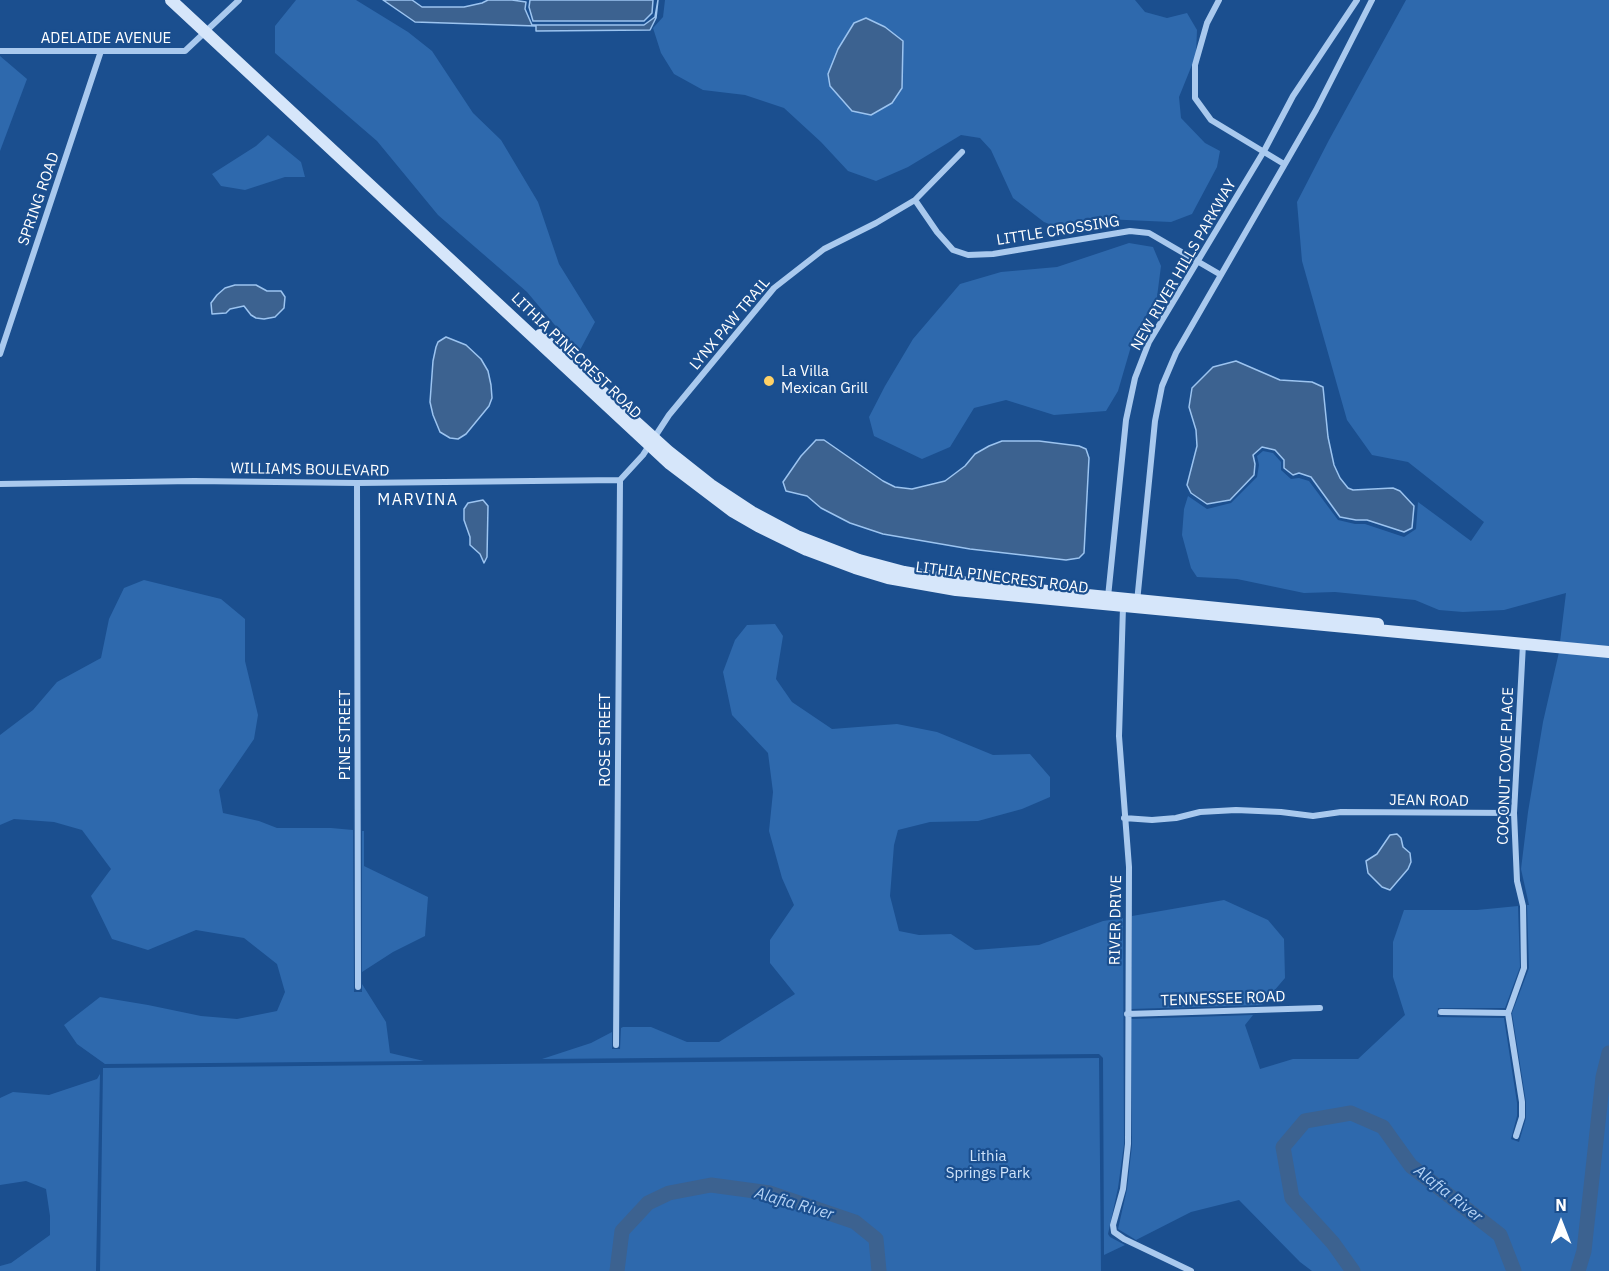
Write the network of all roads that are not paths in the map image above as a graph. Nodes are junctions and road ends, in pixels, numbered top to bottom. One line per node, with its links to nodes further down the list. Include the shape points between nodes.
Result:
1 (171, 0): 6 (main road, LITHIA PINECREST ROAD)
2 (239, 0): 6 (street, ADELAIDE AVENUE)
3 (1219, 0): 9 (street, via 1207,23 1195,65 1195,98 1211,120)
4 (1357, 0): 9 (street, NEW RIVER HILLS PARKWAY, via 1293,96)
5 (1372, 0): 11 (street)
6 (206, 33): 8 (street, ADELAIDE AVENUE, via 185,51); 16 (main road, LITHIA PINECREST ROAD, via 530,336)
7 (0, 51): 8 (street, ADELAIDE AVENUE)
8 (101, 51): 15 (street, SPRING ROAD)
9 (1264, 151): 11 (street); 13 (street, NEW RIVER HILLS PARKWAY)
10 (962, 152): 12 (street, LYNX PAW TRAIL)
11 (1284, 164): 14 (street)
12 (915, 200): 13 (street, LITTLE CROSSING, via 953,250 968,255 1130,231 1149,233); 16 (street, LYNX PAW TRAIL, via 824,249 774,288 669,416)
13 (1198, 260): 14 (street, LITTLE CROSSING); 20 (street, NEW RIVER HILLS PARKWAY, via 1149,342 1135,378 1126,420)
14 (1221, 275): 21 (street, via 1176,353 1162,386)
15 (0, 354)
16 (652, 443): 17 (street); 20 (main road, LITHIA PINECREST ROAD, via 690,481 732,511 785,540 838,562 888,578 939,588)
17 (620, 480): 18 (street, WILLIAMS BOULEVARD); 32 (street, ROSE STREET)
18 (357, 483): 19 (street, WILLIAMS BOULEVARD); 27 (street, PINE STREET)
19 (0, 484)
20 (1108, 601): 21 (main road, LITHIA PINECREST ROAD); 22 (main road, LITHIA PINECREST ROAD)
21 (1137, 604): 22 (main road, LITHIA PINECREST ROAD); 23 (main road, LITHIA PINECREST ROAD)
22 (1123, 607): 26 (street, RIVER DRIVE, via 1119,736)
23 (1523, 643): 24 (main road, LITHIA PINECREST ROAD); 25 (street, COCONUT COVE PLACE)
24 (1609, 652)
25 (1514, 813): 26 (street, JEAN ROAD, via 1343,812 1313,816 1236,810 1152,820); 30 (street, COCONUT COVE PLACE, via 1524,968)
26 (1124, 818): 31 (street, RIVER DRIVE, via 1129,867)
27 (358, 987)
28 (1320, 1008): 31 (street, TENNESSEE ROAD)
29 (1442, 1012): 30 (street)
30 (1508, 1013): 33 (street, COCONUT COVE PLACE, via 1522,1102)
31 (1127, 1014): 34 (street, RIVER DRIVE, via 1128,1144 1114,1232)
32 (616, 1045)
33 (1516, 1136)
34 (1191, 1271)

